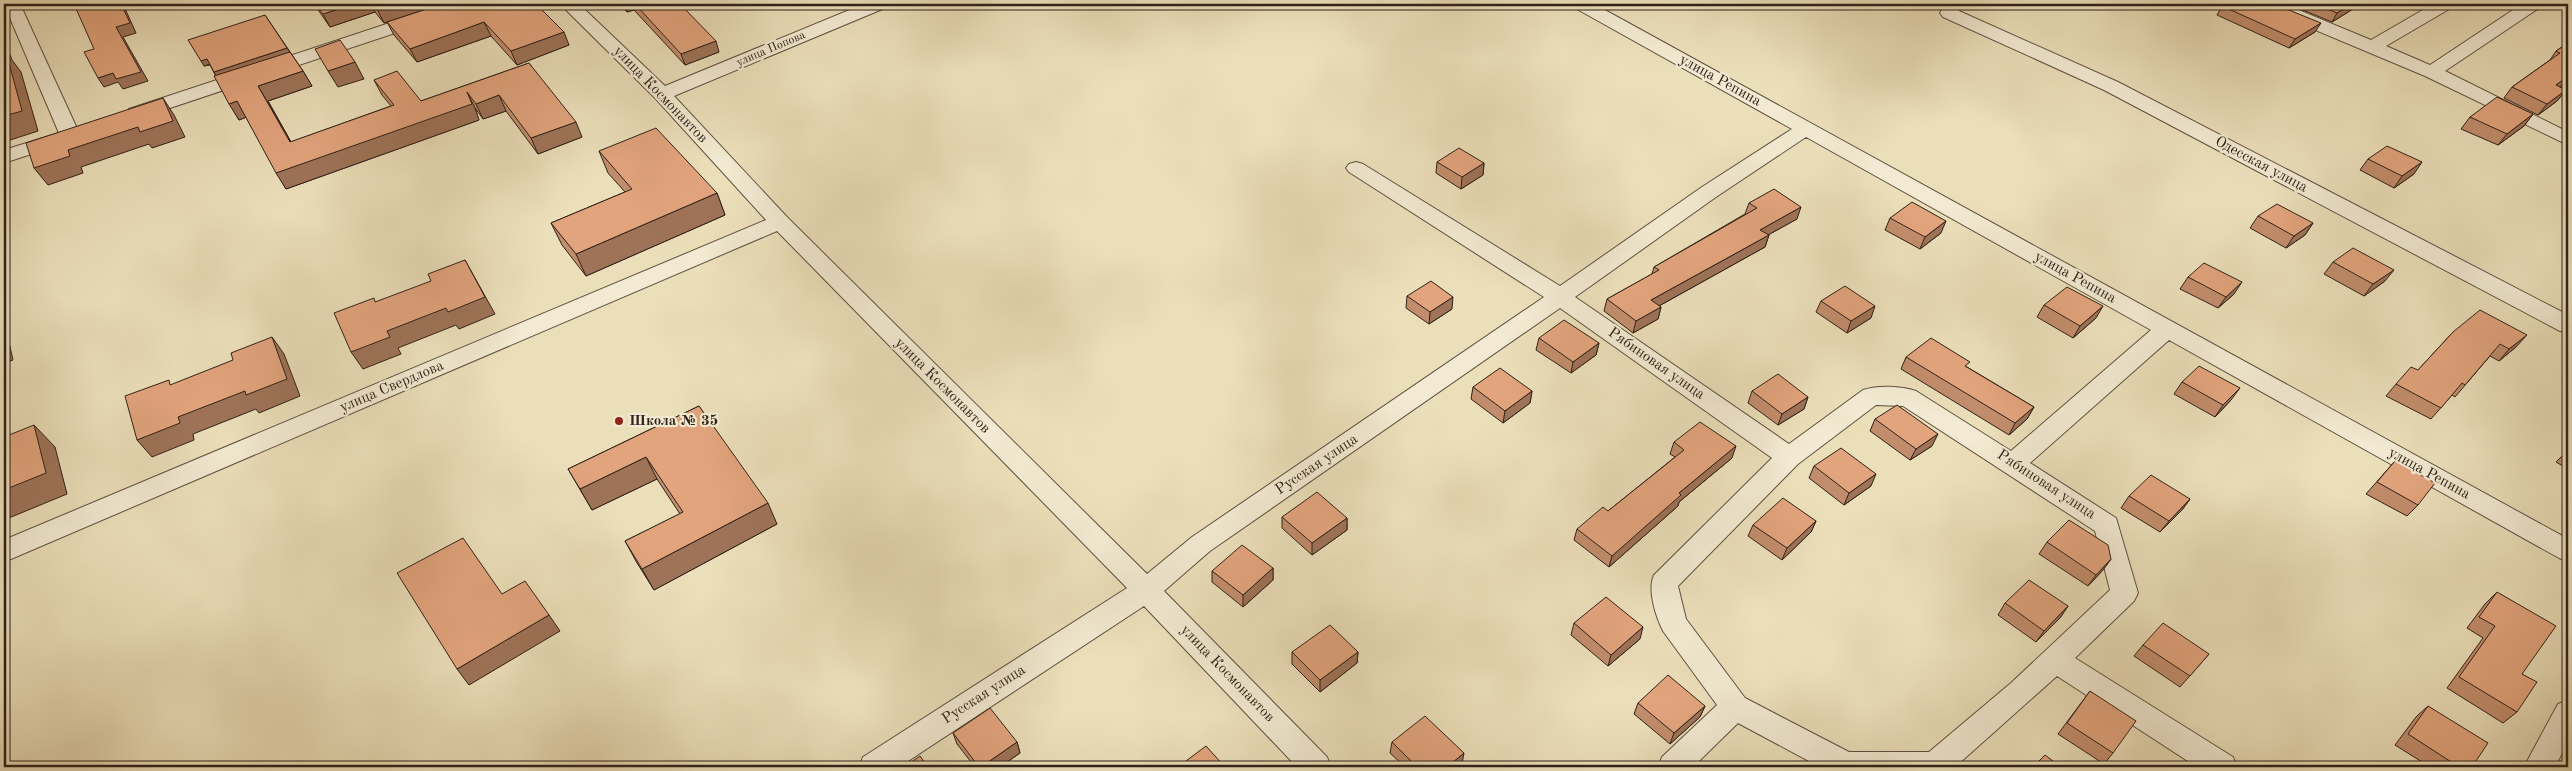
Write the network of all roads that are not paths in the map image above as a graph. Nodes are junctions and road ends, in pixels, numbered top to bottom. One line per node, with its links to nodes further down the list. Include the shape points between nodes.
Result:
1 (11, 4): 16 (street)
2 (464, 4): 13 (street)
3 (569, 4): 12 (street, улица Космонавтов)
4 (879, 4): 12 (street, улица Попова)
5 (1581, 4): 15 (street, улица Репина)
6 (2269, 4): 10 (street)
7 (2445, 4): 10 (street)
8 (2533, 4): 11 (street)
9 (1951, 8): 22 (street, Одесская улица, via 2111,86)
10 (2372, 47): 11 (street)
11 (2432, 72): 17 (street)
12 (662, 94): 20 (street, улица Космонавтов)
13 (116, 120)
14 (89, 129): 16 (street)
15 (1806, 129): 21 (street, Русская улица, via 1709,192); 23 (street, улица Репина)
16 (70, 135): 18 (street)
17 (2568, 140)
18 (4, 157)
19 (1356, 168): 21 (street)
20 (780, 222): 26 (street, улица Свердлова); 28 (street, улица Космонавтов)
21 (1560, 298): 24 (street, Рябиновая улица); 28 (street, Русская улица, via 1201,544)
22 (2568, 325)
23 (2167, 329): 25 (street); 27 (street, улица Репина)
24 (1789, 457): 25 (street, Рябиновая улица, via 1871,396 1908,397); 30 (street, via 1664,583 1673,623)
25 (2012, 464): 29 (street, Рябиновая улица, via 2107,525 2124,593)
26 (4, 551)
27 (2568, 551)
28 (1146, 590): 32 (street, Русская улица); 33 (street, улица Космонавтов)
29 (2055, 660): 30 (street, Рябиновая улица, via 1935,766 1846,766); 35 (street)
30 (1735, 707): 34 (street)
31 (2568, 713): 36 (street)
32 (874, 767)
33 (1316, 767)
34 (1673, 767)
35 (2222, 767)
36 (2539, 767)

